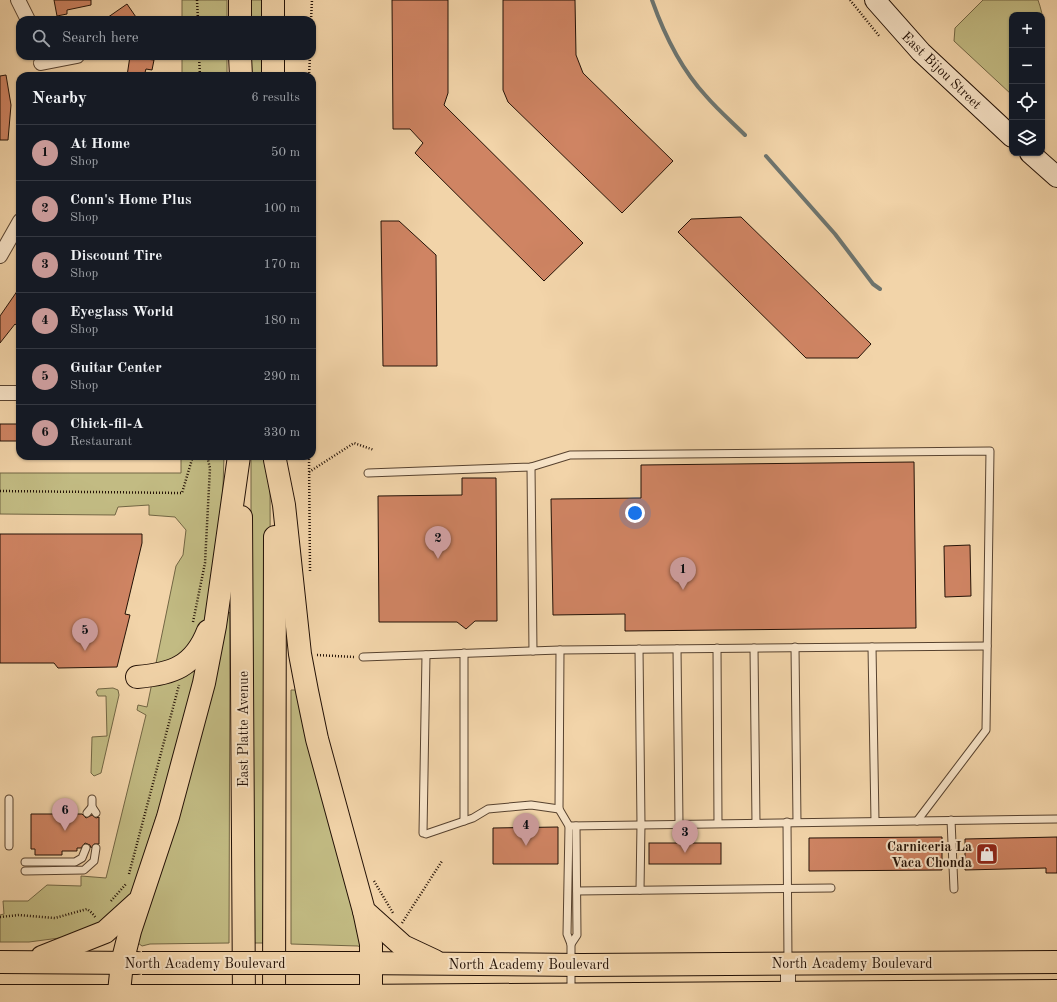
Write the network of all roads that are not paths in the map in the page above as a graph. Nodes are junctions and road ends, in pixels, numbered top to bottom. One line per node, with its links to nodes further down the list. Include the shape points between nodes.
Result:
1 (18, 0): 5 (street)
2 (240, 0): 6 (highway)
3 (273, 0): 7 (highway)
4 (875, 0): 14 (street, East Bijou Street, via 921,52)
5 (26, 16)
6 (240, 16)
7 (273, 16)
8 (61, 60): 11 (street)
9 (240, 60): 12 (highway)
10 (273, 60): 13 (highway)
11 (41, 65)
12 (240, 72)
13 (273, 72)
14 (1009, 134)
15 (1033, 156): 16 (street)
16 (1057, 177)
17 (16, 228): 18 (street)
18 (0, 256)
19 (0, 393): 20 (street)
20 (16, 393)
21 (239, 460): 27 (highway)
22 (240, 460): 85 (highway, East Platte Avenue)
23 (275, 460): 68 (highway, via 284,505 306,691)
24 (275, 460): 86 (highway)
25 (531, 467): 26 (lane); 28 (lane, via 570,455 990,451); 36 (lane)
26 (368, 473)
27 (217, 610): 40 (highway, via 206,637 190,662 160,675); 67 (highway, via 204,683 168,817)
28 (987, 646): 30 (lane); 49 (lane, via 986,730)
29 (795, 647): 30 (lane); 33 (lane); 51 (lane)
30 (872, 647): 48 (lane)
31 (677, 648): 32 (lane); 34 (lane); 52 (lane)
32 (718, 648): 33 (lane); 53 (lane)
33 (754, 648): 54 (lane)
34 (639, 649): 35 (lane); 55 (lane)
35 (560, 650): 36 (lane); 42 (lane)
36 (533, 651): 37 (lane)
37 (464, 653): 38 (lane); 47 (lane)
38 (426, 655): 39 (lane); 47 (lane, via 425,834)
39 (363, 657)
40 (137, 677)
41 (9, 799): 57 (lane)
42 (559, 808): 47 (lane, via 532,805 488,809); 56 (lane)
43 (87, 814): 44 (lane, via 92,803)
44 (96, 814)
45 (1057, 819): 46 (lane)
46 (951, 820): 49 (lane); 64 (lane)
47 (464, 821)
48 (874, 821): 49 (lane); 51 (lane)
49 (917, 821)
50 (787, 822): 51 (lane); 54 (lane); 62 (lane)
51 (797, 822)
52 (679, 823): 53 (lane); 55 (lane)
53 (718, 823): 54 (lane)
54 (756, 823)
55 (641, 824): 56 (lane); 65 (lane)
56 (572, 826): 66 (lane); 69 (lane, via 567,934)
57 (9, 846)
58 (86, 848): 60 (lane, via 82,858 74,862)
59 (96, 848): 61 (lane, via 94,861 84,870)
60 (25, 862)
61 (25, 871)
62 (788, 888): 63 (lane); 65 (lane); 74 (lane)
63 (831, 888)
64 (954, 889)
65 (640, 890): 66 (lane)
66 (577, 891): 69 (lane, via 577,935)
67 (138, 902): 71 (highway, via 95,938); 73 (highway)
68 (364, 911): 75 (highway, via 370,939); 76 (highway, via 403,946)
69 (571, 954): 74 (highway, North Academy Boulevard); 76 (highway, North Academy Boulevard); 78 (lane)
70 (0, 962): 71 (highway, North Academy Boulevard)
71 (30, 962): 73 (highway, North Academy Boulevard)
72 (1057, 962): 74 (highway, North Academy Boulevard)
73 (132, 963): 75 (highway, North Academy Boulevard, bridge); 82 (highway)
74 (788, 963): 80 (street)
75 (362, 964): 76 (highway, North Academy Boulevard); 83 (highway)
76 (442, 964)
77 (1057, 991): 80 (highway, North Academy Boulevard)
78 (571, 994): 80 (highway, North Academy Boulevard); 84 (highway, North Academy Boulevard)
79 (0, 996): 81 (highway, North Academy Boulevard)
80 (788, 997)
81 (36, 999): 82 (highway, North Academy Boulevard)
82 (118, 999): 83 (highway, North Academy Boulevard, bridge, via 149,996 350,996)
83 (372, 999): 84 (highway, North Academy Boulevard)
84 (436, 999)
85 (244, 1002)
86 (274, 1002)

